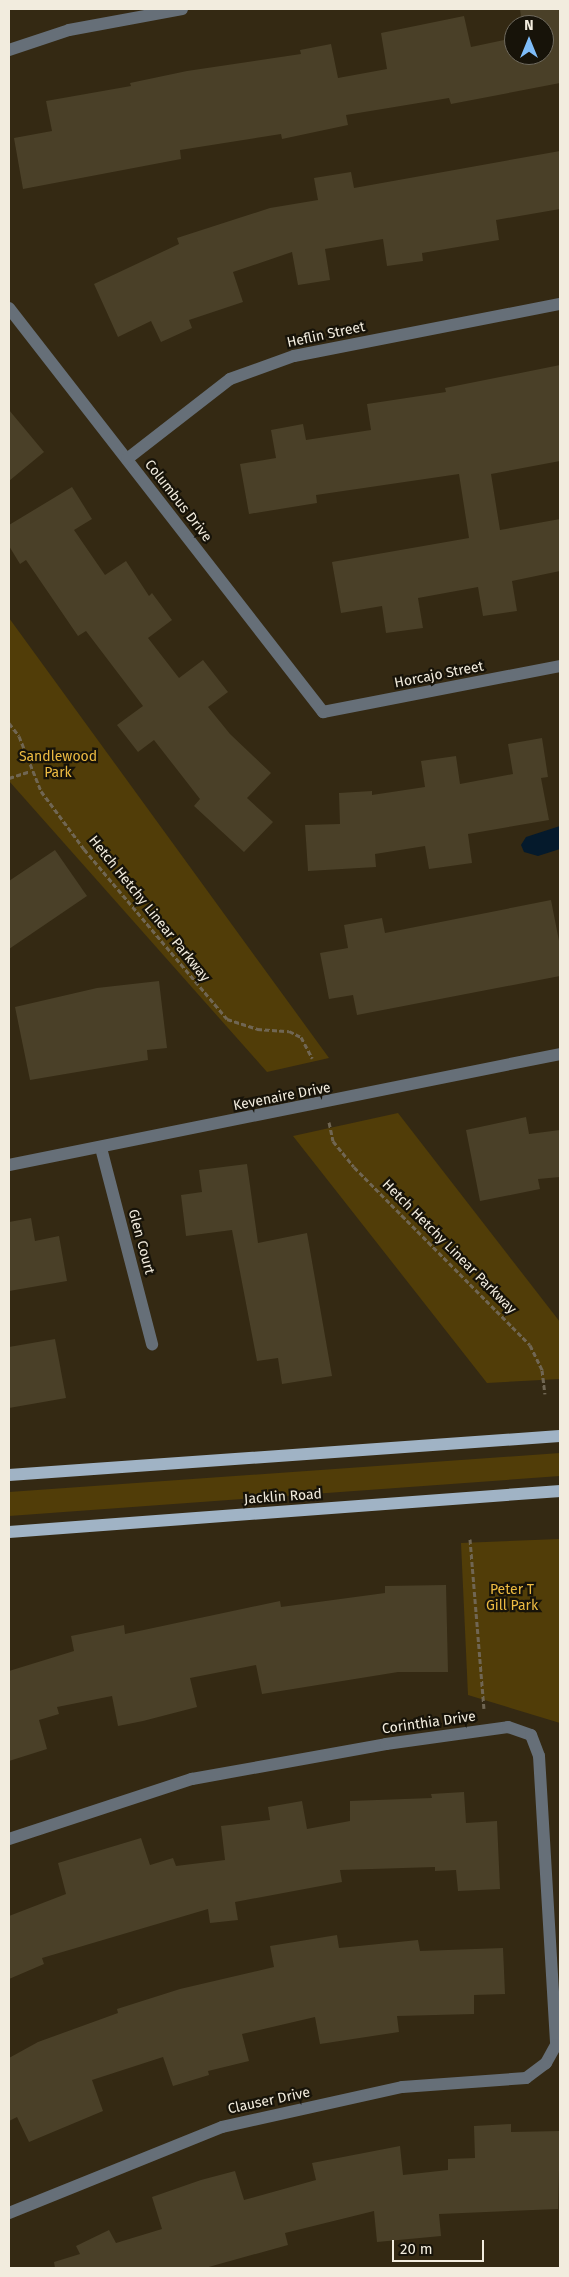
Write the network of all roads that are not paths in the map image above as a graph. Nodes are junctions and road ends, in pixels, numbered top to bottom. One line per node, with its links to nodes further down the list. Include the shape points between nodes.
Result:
1 (182, 9): 2 (street, via 69,30)
2 (9, 50)
3 (560, 304): 5 (street, Heflin Street, via 285,359 230,379)
4 (9, 308): 5 (street, Columbus Drive)
5 (127, 459): 7 (street, Columbus Drive)
6 (560, 666): 7 (street, Horcajo Street)
7 (323, 712)
8 (560, 1054): 9 (street, Kevenaire Drive)
9 (101, 1148): 10 (street, Kevenaire Drive); 11 (street, Glen Court)
10 (9, 1165)
11 (152, 1344)
12 (560, 1436): 13 (main road)
13 (9, 1475)
14 (560, 1492): 15 (main road, Jacklin Road)
15 (9, 1532)
16 (9, 1839): 17 (street, Corinthia Drive, via 192,1780 386,1744 508,1727 531,1735 539,1756 556,2045)
17 (546, 2063): 18 (street, Clauser Drive, via 526,2078 402,2087 222,2127)
18 (9, 2213)

